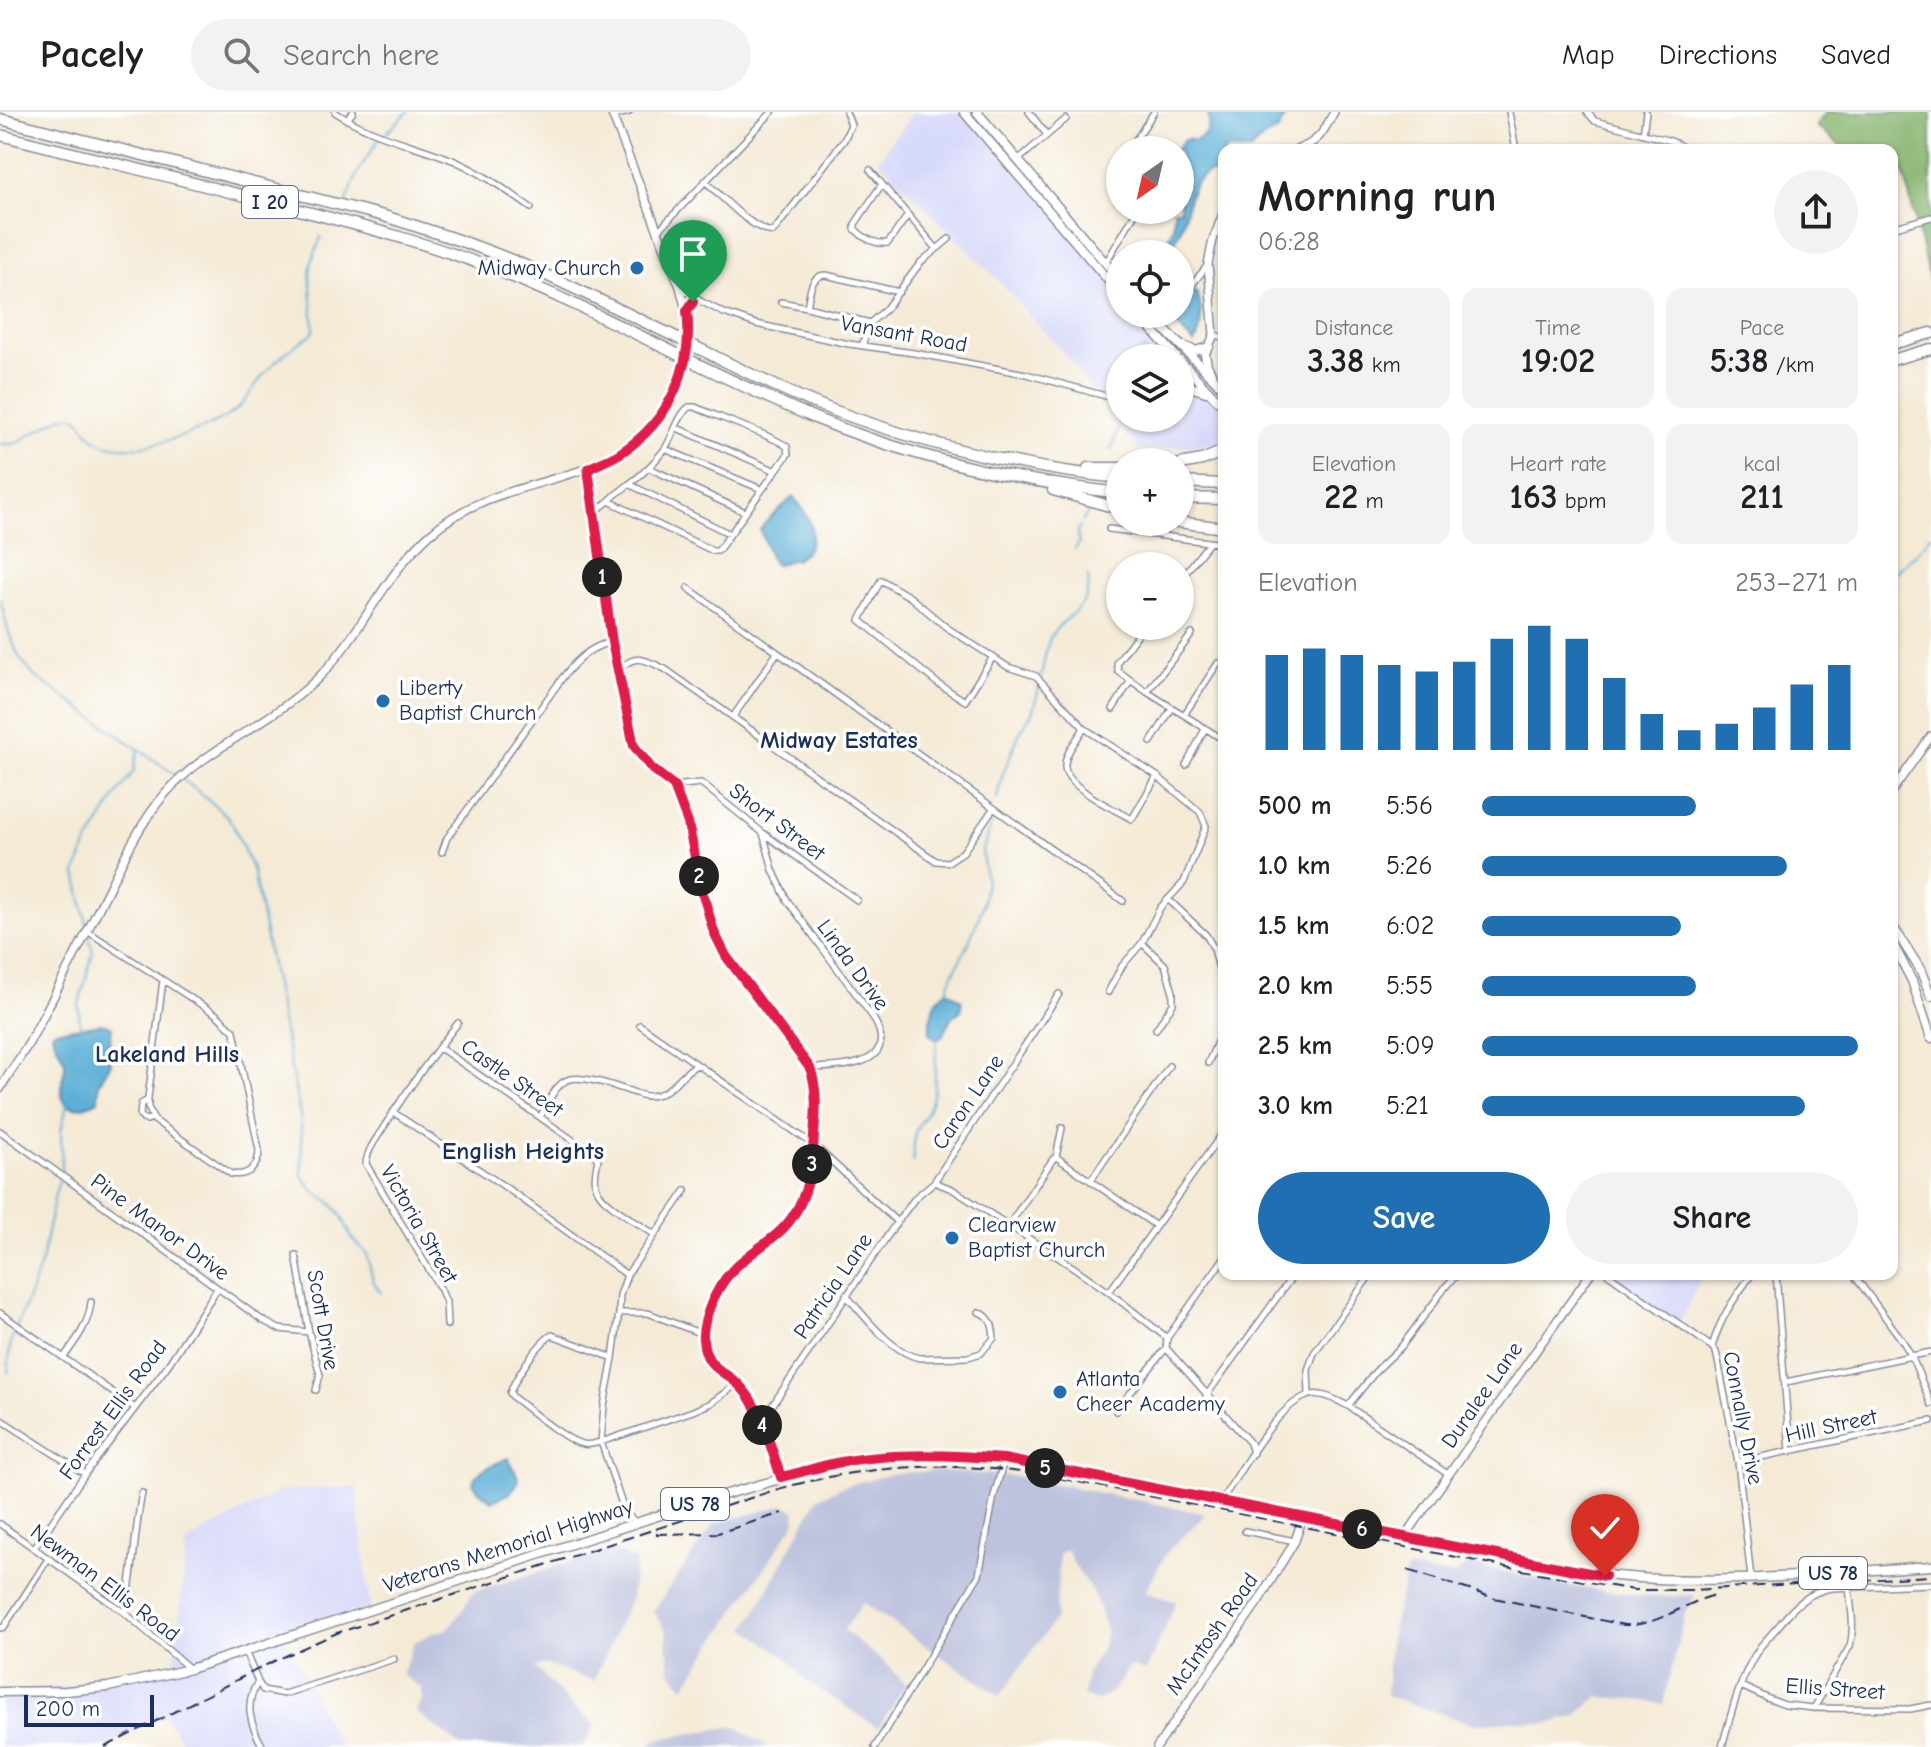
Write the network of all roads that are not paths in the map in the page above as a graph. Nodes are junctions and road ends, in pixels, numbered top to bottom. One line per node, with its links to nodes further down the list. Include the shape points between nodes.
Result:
1 (335, 112): 17 (street)
2 (353, 112): 17 (street)
3 (629, 112): 14 (street)
4 (772, 112): 27 (street)
5 (846, 112): 27 (street, via 851,125 844,140 773,232 745,218)
6 (964, 112): 25 (main road)
7 (977, 112): 25 (main road)
8 (1029, 112): 20 (street)
9 (1154, 112): 21 (street)
10 (1334, 112): 22 (street)
11 (1509, 112): 23 (street)
12 (1587, 112): 18 (street, via 1595,121)
13 (1646, 112): 18 (street)
14 (612, 114): 34 (street)
15 (0, 119): 75 (highway, I 20, via 433,231 541,273 831,409)
16 (1066, 119): 20 (street)
17 (347, 120): 29 (street, via 458,162)
18 (1643, 134): 24 (street)
19 (0, 135): 81 (highway, I 20, via 444,251 535,287 817,419 923,455)
20 (1047, 135): 25 (street)
21 (1138, 136)
22 (1310, 144)
23 (1515, 144)
24 (1677, 144)
25 (1014, 163): 37 (main road); 39 (main road)
26 (870, 170): 28 (street)
27 (705, 181): 34 (street)
28 (882, 184): 30 (street); 30 (street, via 855,229 869,240 888,243)
29 (531, 208)
30 (908, 215): 36 (street)
31 (1931, 217): 32 (street)
32 (1898, 226)
33 (1218, 227): 38 (street)
34 (658, 231): 41 (street)
35 (949, 239): 36 (street)
36 (937, 249): 43 (street)
37 (1106, 263): 39 (street)
38 (1208, 264): 42 (street); 53 (street)
39 (1099, 271): 40 (main road)
40 (1106, 279)
41 (678, 282): 44 (street); 45 (street)
42 (1194, 282)
43 (899, 292): 47 (street, via 819,275); 49 (street)
44 (684, 300): 45 (street, Vansant Road); 48 (street)
45 (698, 300): 48 (street); 58 (street, Vansant Road, via 756,324)
46 (781, 302): 47 (street)
47 (807, 307): 49 (street)
48 (687, 311): 78 (street, bridge, via 682,371 660,418 620,454)
49 (870, 323): 58 (street)
50 (1150, 328): 57 (main road)
51 (1162, 328): 55 (main road)
52 (1931, 333): 56 (highway)
53 (1214, 335): 54 (street); 60 (street)
54 (1218, 336)
55 (1174, 340): 60 (main road, via 1190,351); 62 (main road)
56 (1898, 342)
57 (1164, 344)
58 (862, 346): 69 (street, Vansant Road, via 1026,374)
59 (1931, 349): 61 (highway)
60 (1207, 351): 62 (street); 65 (main road)
61 (1898, 358)
62 (1199, 365): 63 (street); 65 (main road)
63 (1194, 372)
64 (1194, 377): 68 (main road)
65 (1215, 380): 66 (main road)
66 (1218, 383)
67 (1194, 388): 68 (main road)
68 (1212, 395): 70 (main road)
69 (1106, 396)
70 (1218, 401)
71 (677, 428): 72 (street); 79 (street); 79 (street, via 683,412 695,407 772,439 785,445 788,454)
72 (665, 449): 77 (street); 85 (street)
73 (1218, 453): 74 (highway)
74 (1194, 461)
75 (1022, 463): 76 (highway); 80 (highway, I 20)
76 (1106, 467)
77 (649, 468): 83 (street); 91 (street)
78 (588, 469): 92 (street); 129 (street, via 479,503 432,533 319,677 166,793 140,830)
79 (776, 471): 85 (street)
80 (1106, 476)
81 (1013, 477): 86 (highway, I 20); 90 (highway)
82 (1194, 483): 84 (highway)
83 (629, 484): 89 (street); 95 (street)
84 (1218, 484)
85 (761, 489): 91 (street)
86 (1106, 491)
87 (1194, 498): 88 (highway)
88 (1218, 499)
89 (609, 501): 92 (street); 95 (street, via 713,551)
90 (1106, 505)
91 (745, 512): 95 (street)
92 (593, 513): 103 (street)
93 (1194, 524): 94 (highway)
94 (1218, 527)
95 (730, 534)
96 (1163, 536): 97 (street)
97 (1209, 542): 98 (street); 99 (street)
98 (1218, 543)
99 (1194, 562)
100 (688, 588): 104 (street)
101 (1134, 640): 108 (street, via 1117,662 1118,671)
102 (1187, 640): 109 (street)
103 (612, 642): 107 (street); 125 (street, via 584,654 563,677)
104 (777, 653): 113 (street); 123 (street)
105 (993, 657): 105 (street, via 881,580 860,620 965,701); 114 (street, via 1036,676)
106 (1218, 663): 112 (street)
107 (618, 670): 113 (street, via 628,660 647,661); 122 (street, via 634,746)
108 (1131, 680): 109 (street); 111 (street)
109 (1147, 692): 110 (street)
110 (1172, 708): 112 (street); 118 (street)
111 (1113, 709)
112 (1184, 715): 115 (street)
113 (733, 717): 123 (street, via 936,861 948,862 963,852)
114 (1084, 728): 120 (street); 120 (street, via 1065,768 1069,778 1104,805 1132,819)
115 (1205, 729): 117 (street); 119 (street)
116 (1931, 736): 121 (street)
117 (1218, 737)
118 (1151, 742)
119 (1186, 765)
120 (1157, 776): 126 (street, via 1200,812 1206,826 1184,882)
121 (1898, 783)
122 (674, 786): 124 (street, Short Street, via 701,783); 148 (street, via 714,932 726,956)
123 (993, 809): 128 (street)
124 (763, 833): 127 (street, Short Street); 148 (street, Linda Drive, via 787,900 880,1032 877,1054 868,1060)
125 (442, 852)
126 (1168, 899): 131 (street); 133 (street, via 1206,935)
127 (857, 900)
128 (1123, 901)
129 (87, 931): 134 (street); 149 (street)
130 (1898, 934): 137 (main road)
131 (1142, 943): 135 (street); 141 (street, via 1165,965 1173,992 1173,1004)
132 (1898, 952): 138 (main road)
133 (1218, 965)
134 (163, 980): 134 (street, via 234,1031 259,1150 247,1174 231,1174 152,1118 148,1100)
135 (1108, 992)
136 (1059, 994): 158 (street, Caron Lane)
137 (1931, 998): 138 (main road)
138 (1920, 1002): 142 (main road)
139 (458, 1023): 144 (street, Victoria Street)
140 (640, 1025): 146 (street, Patricia Lane)
141 (1156, 1029)
142 (1931, 1038)
143 (1218, 1040): 145 (street)
144 (438, 1049): 150 (street, Victoria Street); 151 (street, Castle Street)
145 (1208, 1063)
146 (697, 1065): 151 (street, via 672,1087 647,1097 574,1077 558,1087); 155 (street, Patricia Lane)
147 (1169, 1066): 157 (street)
148 (810, 1068): 155 (street, via 816,1099)
149 (0, 1089)
150 (393, 1112): 166 (street); 182 (street, Victoria Street, via 366,1164 441,1290)
151 (540, 1117): 163 (street, Castle Street, via 598,1159 597,1190)
152 (1062, 1128): 156 (street)
153 (0, 1131): 175 (street, Pine Manor Drive)
154 (1218, 1139): 162 (street)
155 (814, 1145): 160 (street, Patricia Lane); 184 (street, via 796,1213 731,1271 718,1289)
156 (1056, 1157): 157 (street); 161 (street)
157 (1091, 1180): 162 (street)
158 (934, 1182): 160 (street, Caron Lane); 161 (street)
159 (686, 1190): 163 (street)
160 (897, 1222): 177 (street, Patricia Lane)
161 (1009, 1225): 176 (street)
162 (1156, 1226): 176 (street)
163 (655, 1235): 166 (street)
164 (296, 1255): 183 (street, Scott Drive)
165 (1218, 1266): 185 (street)
166 (627, 1275): 181 (street)
167 (1290, 1280): 196 (street)
168 (1367, 1280): 195 (street, via 1314,1353)
169 (1452, 1280): 198 (street)
170 (1586, 1280): 210 (street, Duralee Lane)
171 (1616, 1280): 186 (street)
172 (1748, 1280): 186 (street, Connally Drive, via 1725,1312)
173 (1777, 1280): 192 (street)
174 (1857, 1280): 189 (street)
175 (217, 1289): 183 (street, Pine Manor Drive, via 279,1329); 199 (street, Forrest Ellis Road)
176 (1109, 1292): 185 (street)
177 (846, 1295): 179 (street, via 871,1325 912,1357 981,1353 994,1338 987,1316); 203 (street, Patricia Lane)
178 (91, 1302): 190 (street, via 84,1329)
179 (979, 1312)
180 (0, 1313): 190 (street)
181 (619, 1313): 184 (street, via 648,1313); 191 (street)
182 (447, 1325)
183 (309, 1332): 194 (street, Scott Drive, via 320,1375)
184 (702, 1334): 193 (street, via 713,1366)
185 (1167, 1338): 187 (street)
186 (1712, 1347): 208 (street, Connally Drive)
187 (1166, 1348): 196 (street); 200 (street)
188 (1931, 1352): 189 (street)
189 (1911, 1355): 192 (street); 197 (street)
190 (64, 1357): 199 (street)
191 (613, 1358): 204 (street); 204 (street, via 552,1335 510,1393 576,1443)
192 (1786, 1382): 205 (street)
193 (738, 1383): 203 (street); 204 (street, via 693,1411)
194 (316, 1390)
195 (1309, 1395): 198 (street); 206 (street, via 1284,1410)
196 (1206, 1396): 206 (street, via 1250,1443)
197 (1931, 1404)
198 (1348, 1406): 210 (street)
199 (135, 1408): 209 (street, Forrest Ellis Road)
200 (1116, 1411)
201 (0, 1419): 209 (street)
202 (1931, 1421): 205 (street, Hill Street)
203 (761, 1422): 211 (street)
204 (601, 1442): 216 (street, via 625,1513)
205 (1790, 1452): 208 (street, Hill Street)
206 (1253, 1453): 213 (street)
207 (1004, 1459): 211 (main road, Veterans Memorial Highway / US 78, via 896,1456); 213 (main road, Veterans Memorial Highway / US 78); 237 (street, via 979,1575)
208 (1738, 1462): 223 (street, Connally Drive)
209 (85, 1474): 220 (street, Forrest Ellis Road)
210 (1449, 1475): 218 (street, Duralee Lane)
211 (781, 1477): 216 (main road, Veterans Memorial Highway / US 78)
212 (142, 1493): 226 (street)
213 (1221, 1501): 214 (main road, Veterans Memorial Highway / US 78)
214 (1303, 1517): 218 (main road, Veterans Memorial Highway / US 78); 219 (street, McIntosh Road)
215 (0, 1524): 220 (street, Newman Ellis Road)
216 (637, 1524): 228 (main road, Veterans Memorial Highway / US 78)
217 (1245, 1531): 219 (street)
218 (1404, 1538): 223 (main road, Veterans Memorial Highway / US 78, via 1619,1578)
219 (1295, 1541): 238 (street, McIntosh Road)
220 (34, 1548): 221 (street, Newman Ellis Road)
221 (48, 1559): 226 (street, Newman Ellis Road); 227 (street)
222 (1930, 1566): 223 (main road, Veterans Memorial Highway / US 78)
223 (1751, 1578)
224 (1931, 1584): 225 (street)
225 (1849, 1588): 232 (street, via 1816,1591 1787,1615 1759,1649); 235 (street, via 1850,1646)
226 (125, 1613): 230 (street, Newman Ellis Road)
227 (0, 1628)
228 (245, 1651): 230 (main road, Veterans Memorial Highway / US 78); 231 (street)
229 (394, 1659): 231 (street, via 284,1694 263,1690)
230 (190, 1669): 233 (main road, Veterans Memorial Highway / US 78, via 108,1687)
231 (258, 1682): 236 (street, via 250,1697 250,1716)
232 (1741, 1686): 235 (street, Ellis Street, via 1785,1705); 239 (street)
233 (0, 1692)
234 (1931, 1705): 235 (street, Ellis Street)
235 (1814, 1708)
236 (263, 1747)
237 (875, 1747)
238 (1157, 1747)
239 (1722, 1747)

